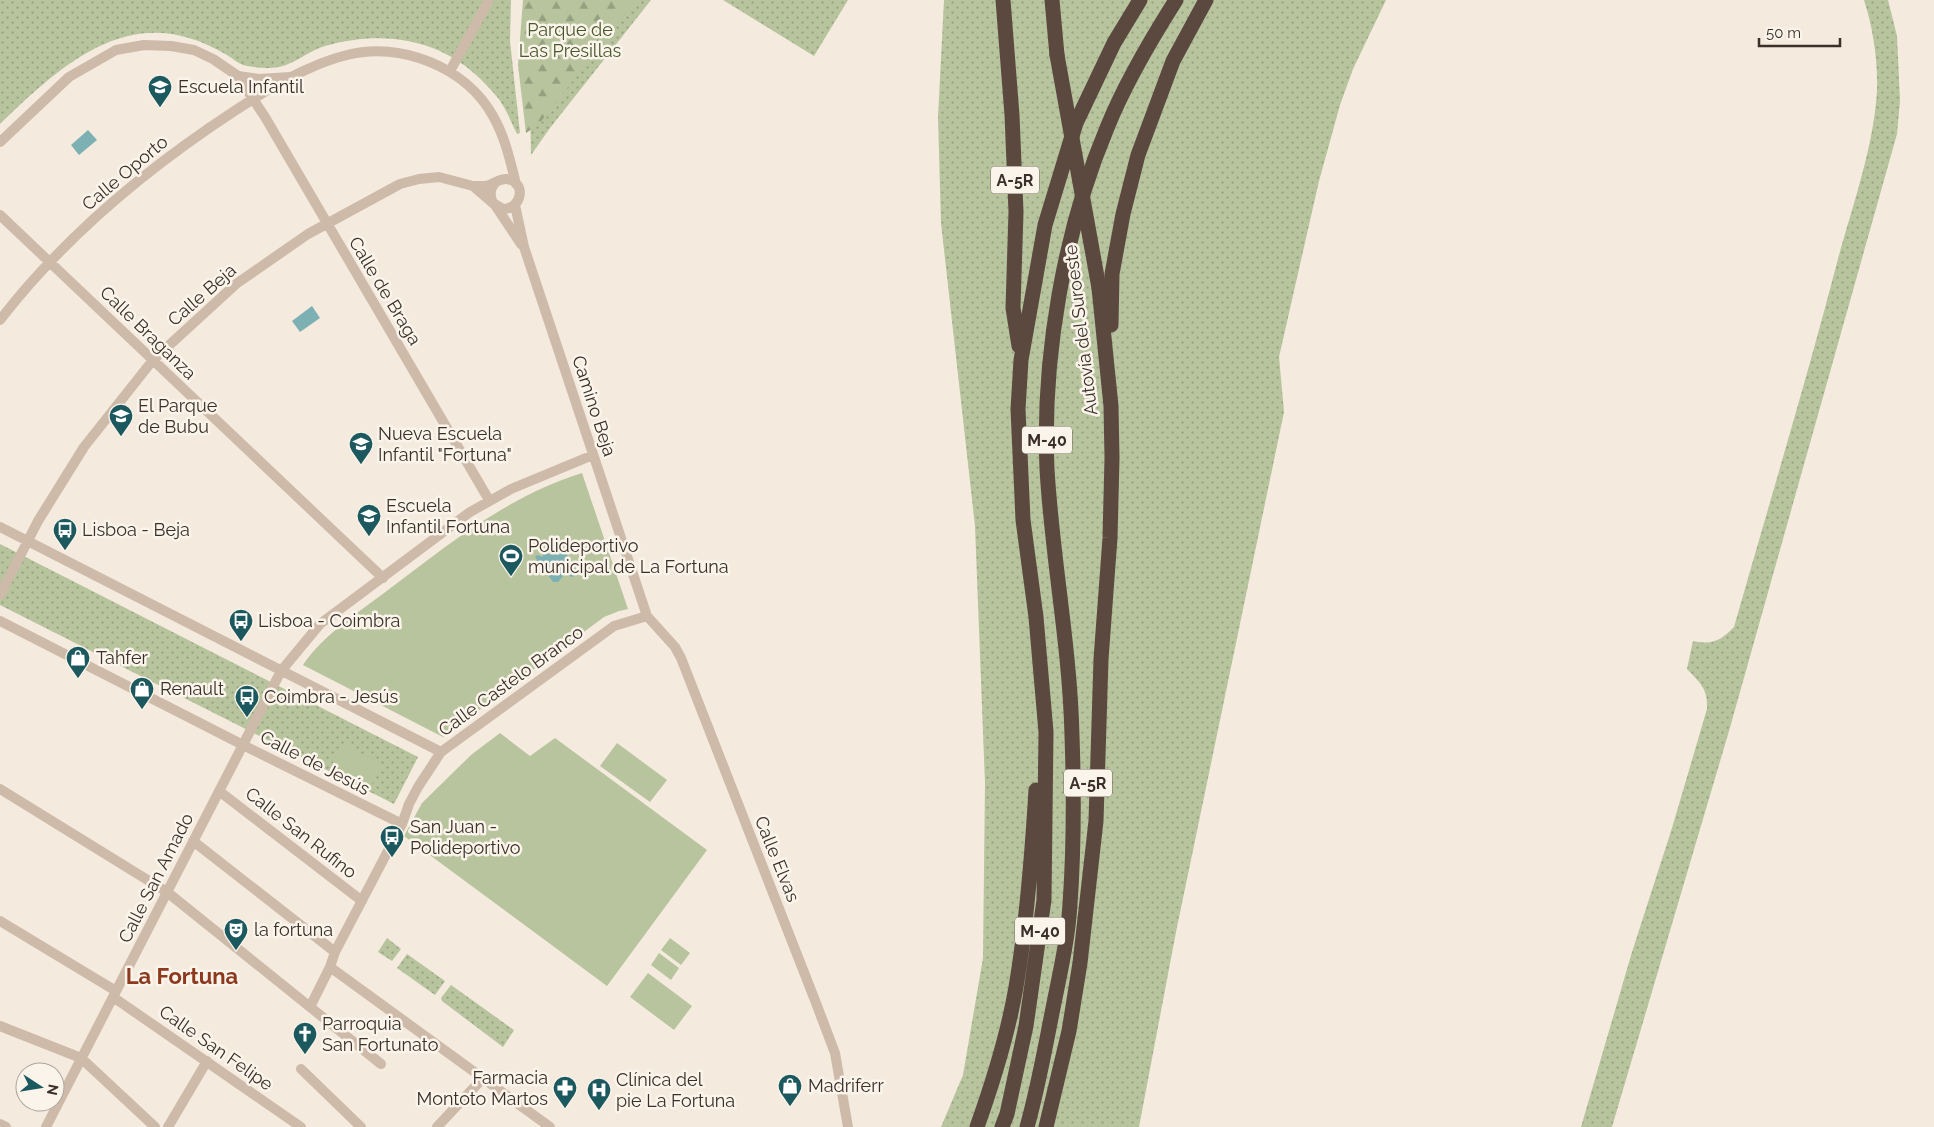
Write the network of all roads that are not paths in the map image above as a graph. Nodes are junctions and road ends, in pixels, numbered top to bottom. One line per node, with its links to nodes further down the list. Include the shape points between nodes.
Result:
1 (489, 0): 7 (street)
2 (1003, 0): 23 (highway, A-5R, via 1016,212 1013,308)
3 (1052, 0): 24 (highway, Autovía del Suroeste / A-5R, bridge, via 1057,55 1099,288)
4 (1140, 0): 23 (highway, M-40, via 1114,43 1076,122 1045,225)
5 (1176, 0): 44 (highway, M-40, via 1147,44 1107,126 1086,182 1071,236 1051,357 1046,413 1047,469 1072,732)
6 (1206, 0): 24 (highway, via 1173,61 1138,155 1123,214 1112,274)
7 (450, 71): 9 (street, Calle Oporto, via 400,53 363,53 334,58); 13 (street, Calle Oporto, via 478,94 493,115 508,151)
8 (238, 76): 9 (street, Calle Oporto, via 259,79); 10 (street, Calle de Braga); 11 (street, via 194,50 144,45 116,50 69,77)
9 (292, 77): 10 (street, Calle Oporto)
10 (253, 98): 18 (street, Calle de Braga); 20 (street, Calle Oporto, via 147,172)
11 (0, 142)
12 (496, 182): 13 (street, via 507,179); 14 (street); 15 (street, via 490,193)
13 (516, 184): 16 (street, via 520,193)
14 (474, 186): 15 (street); 18 (street, Calle Beja, via 439,177 419,179 400,184)
15 (495, 205): 16 (street, via 503,209); 19 (street)
16 (515, 205): 19 (street, Camino Beja)
17 (0, 215): 20 (street, Calle Braganza)
18 (326, 223): 22 (street, Calle Beja, via 236,284); 26 (street, Calle de Braga)
19 (524, 247): 25 (street, Camino Beja)
20 (50, 261): 21 (street, Calle Oporto); 22 (street, Calle Braganza)
21 (0, 320)
22 (153, 360): 28 (street, Calle Beja, via 84,446); 29 (street, Calle Braganza)
23 (1021, 360): 35 (highway, M-40, via 1018,409 1023,520)
24 (1111, 406): 33 (highway, Autovía del Suroeste / A-5R, via 1110,538)
25 (593, 455): 26 (street, Calle San Amado); 31 (street, Camino Beja)
26 (489, 500): 29 (street, Calle San Amado)
27 (0, 527): 28 (street)
28 (27, 541): 30 (street, Calle Beja); 34 (street)
29 (383, 578): 34 (street, Calle San Amado, via 320,624)
30 (0, 594)
31 (647, 616): 37 (street, Calle Castelo Branco, via 614,626); 65 (street, Calle Elvas, via 675,647 809,985 835,1053)
32 (0, 621): 36 (street, Calle de Jesús)
33 (1101, 659): 44 (highway, A-5R, via 1092,718 1083,851); 69 (highway, via 1096,812 1089,894 1069,1031)
34 (281, 671): 36 (street, Calle San Amado); 37 (street)
35 (1046, 732): 66 (highway, via 1037,766 1032,862 1016,988 1002,1049); 67 (highway, M-40, via 1044,900 1026,1026)
36 (243, 745): 39 (street, Calle San Amado); 40 (street, Calle de Jesús)
37 (441, 752): 40 (street, Calle Castelo Branco, via 408,804)
38 (0, 789): 42 (street)
39 (219, 791): 41 (street, Calle San Amado); 43 (street, Calle San Rufino)
40 (402, 824): 43 (street, Calle Castelo Branco)
41 (193, 840): 42 (street, Calle San Amado); 46 (street)
42 (167, 892): 48 (street, Calle San Amado); 49 (street)
43 (362, 901): 46 (street, Calle Castelo Branco)
44 (1070, 905): 68 (highway, M-40, via 1064,955)
45 (0, 921): 48 (street, Calle San Felipe)
46 (335, 952): 47 (street, Calle Castelo Branco)
47 (330, 967): 49 (street, Calle Castelo Branco); 55 (street)
48 (114, 994): 51 (street, Calle San Amado); 52 (street, Calle San Felipe)
49 (310, 1007): 53 (street)
50 (0, 1026): 51 (street)
51 (81, 1058): 59 (street, Calle San Amado); 60 (street)
52 (207, 1061): 61 (street); 62 (street, Calle San Felipe)
53 (381, 1064)
54 (301, 1069): 63 (street)
55 (482, 1078): 57 (street); 64 (street)
56 (0, 1124): 58 (street)
57 (547, 1126)
58 (6, 1127)
59 (46, 1127)
60 (155, 1127)
61 (168, 1127)
62 (301, 1127)
63 (361, 1127)
64 (437, 1127)
65 (848, 1127)
66 (977, 1127)
67 (1002, 1127)
68 (1027, 1127)
69 (1046, 1127)

